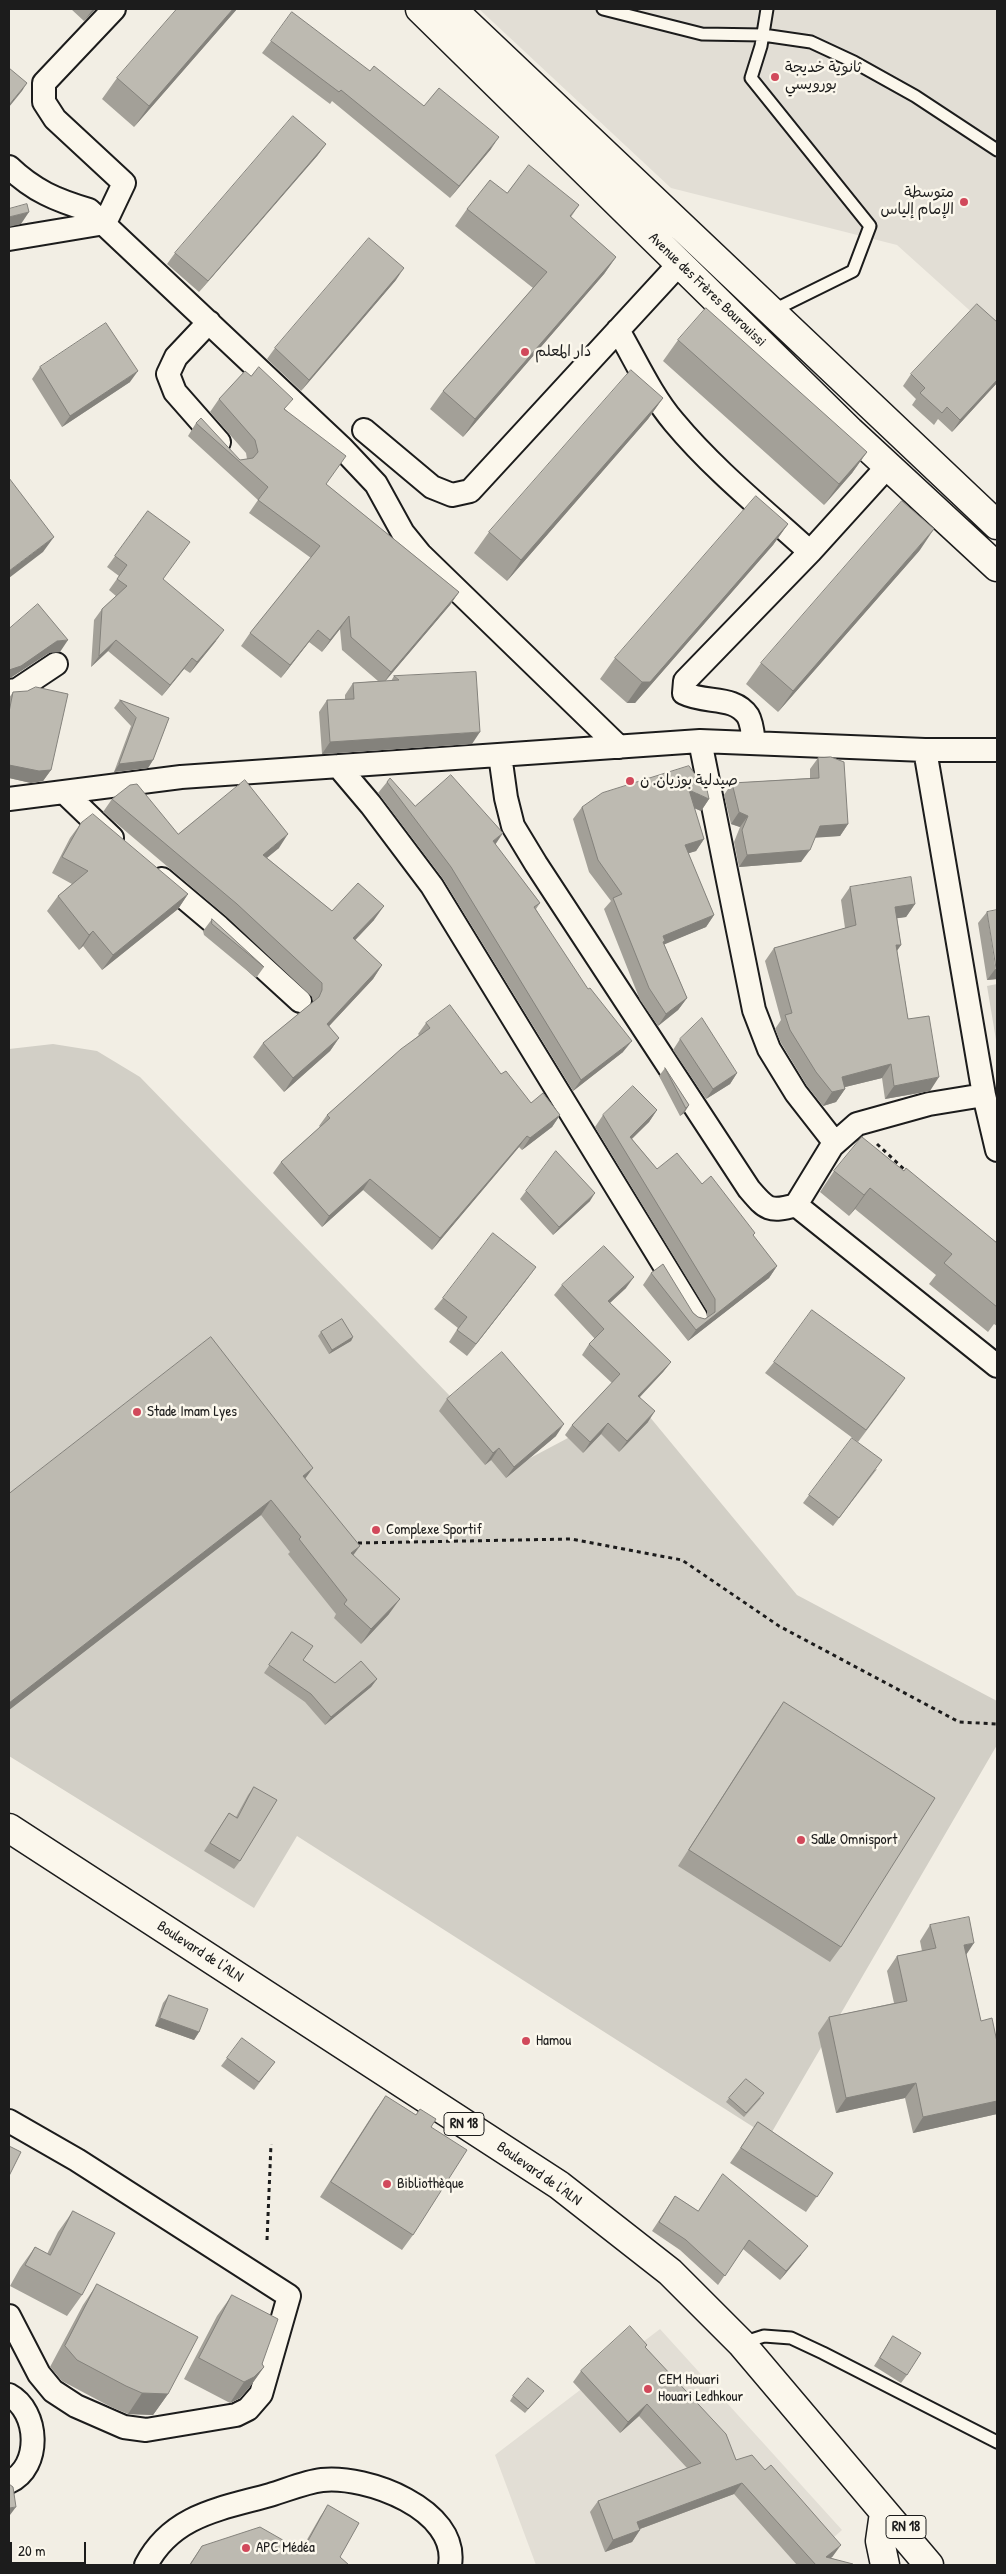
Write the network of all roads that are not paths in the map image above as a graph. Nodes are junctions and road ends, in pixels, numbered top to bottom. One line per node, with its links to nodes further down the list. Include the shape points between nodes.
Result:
1 (114, 9): 9 (street, via 44,83 44,102 55,119 124,183)
2 (420, 9): 11 (main road, Avenue des Frères Bourouissi)
3 (452, 9): 12 (main road)
4 (603, 9): 6 (lane, via 702,34)
5 (767, 9): 6 (lane)
6 (763, 35): 7 (lane, via 811,42 854,62 915,96); 12 (lane, via 751,78 870,226 853,271)
7 (997, 150)
8 (9, 167): 9 (street, via 46,196 89,210)
9 (104, 223): 10 (street); 13 (street)
10 (9, 239)
11 (680, 263): 14 (street); 17 (main road, Avenue des Frères Bourouissi)
12 (772, 311): 18 (main road)
13 (209, 322): 16 (street, via 176,357 168,374 175,392); 25 (street, via 376,484 420,554)
14 (618, 330): 15 (street, via 470,491 452,495 432,487); 19 (street, via 653,392 674,421 700,450)
15 (364, 430)
16 (230, 454)
17 (888, 466): 19 (street); 20 (main road, Avenue des Frères Bourouissi)
18 (997, 525)
19 (810, 552): 24 (street, via 684,680 684,693 696,700 729,702 739,707 749,717)
20 (997, 567)
21 (56, 664): 22 (street, via 17,690)
22 (9, 691)
23 (700, 741): 24 (street); 25 (street); 34 (street, via 754,1010 770,1049 796,1093)
24 (754, 743): 26 (street)
25 (619, 747): 28 (street)
26 (925, 750): 27 (street); 33 (street)
27 (997, 750)
28 (500, 755): 29 (street); 36 (street, via 513,826 748,1189 764,1207 778,1210)
29 (338, 766): 30 (street, via 181,777); 37 (street, via 432,886)
30 (64, 792): 31 (street); 32 (street, via 95,823 220,927)
31 (9, 799)
32 (300, 1001)
33 (984, 1095): 34 (street, via 929,1104 857,1124); 35 (street)
34 (835, 1143): 36 (street)
35 (997, 1150)
36 (796, 1205): 38 (street)
37 (696, 1317)
38 (997, 1366)
39 (9, 1828): 42 (main road, Boulevard de l'ALN / RN 18, via 559,2185 670,2272)
40 (9, 2121): 41 (street, via 77,2160 289,2296 261,2394 248,2409 236,2415 146,2430 116,2424 53,2392 39,2374)
41 (9, 2316)
42 (741, 2344): 44 (lane, via 764,2336 791,2338); 46 (main road, Boulevard de l'ALN / RN 18)
43 (9, 2395): 45 (street, via 27,2414 34,2438 28,2463)
44 (997, 2442)
45 (9, 2482)
46 (862, 2488): 47 (main road, RN 18); 52 (main road, RN 18)
47 (884, 2513): 50 (main road, via 880,2540); 51 (main road, RN 18)
48 (146, 2565): 49 (street, via 156,2546 172,2530 202,2514 322,2480 361,2483 402,2496 429,2515 443,2532)
49 (450, 2565)
50 (885, 2565)
51 (929, 2565)
52 (949, 2565)

